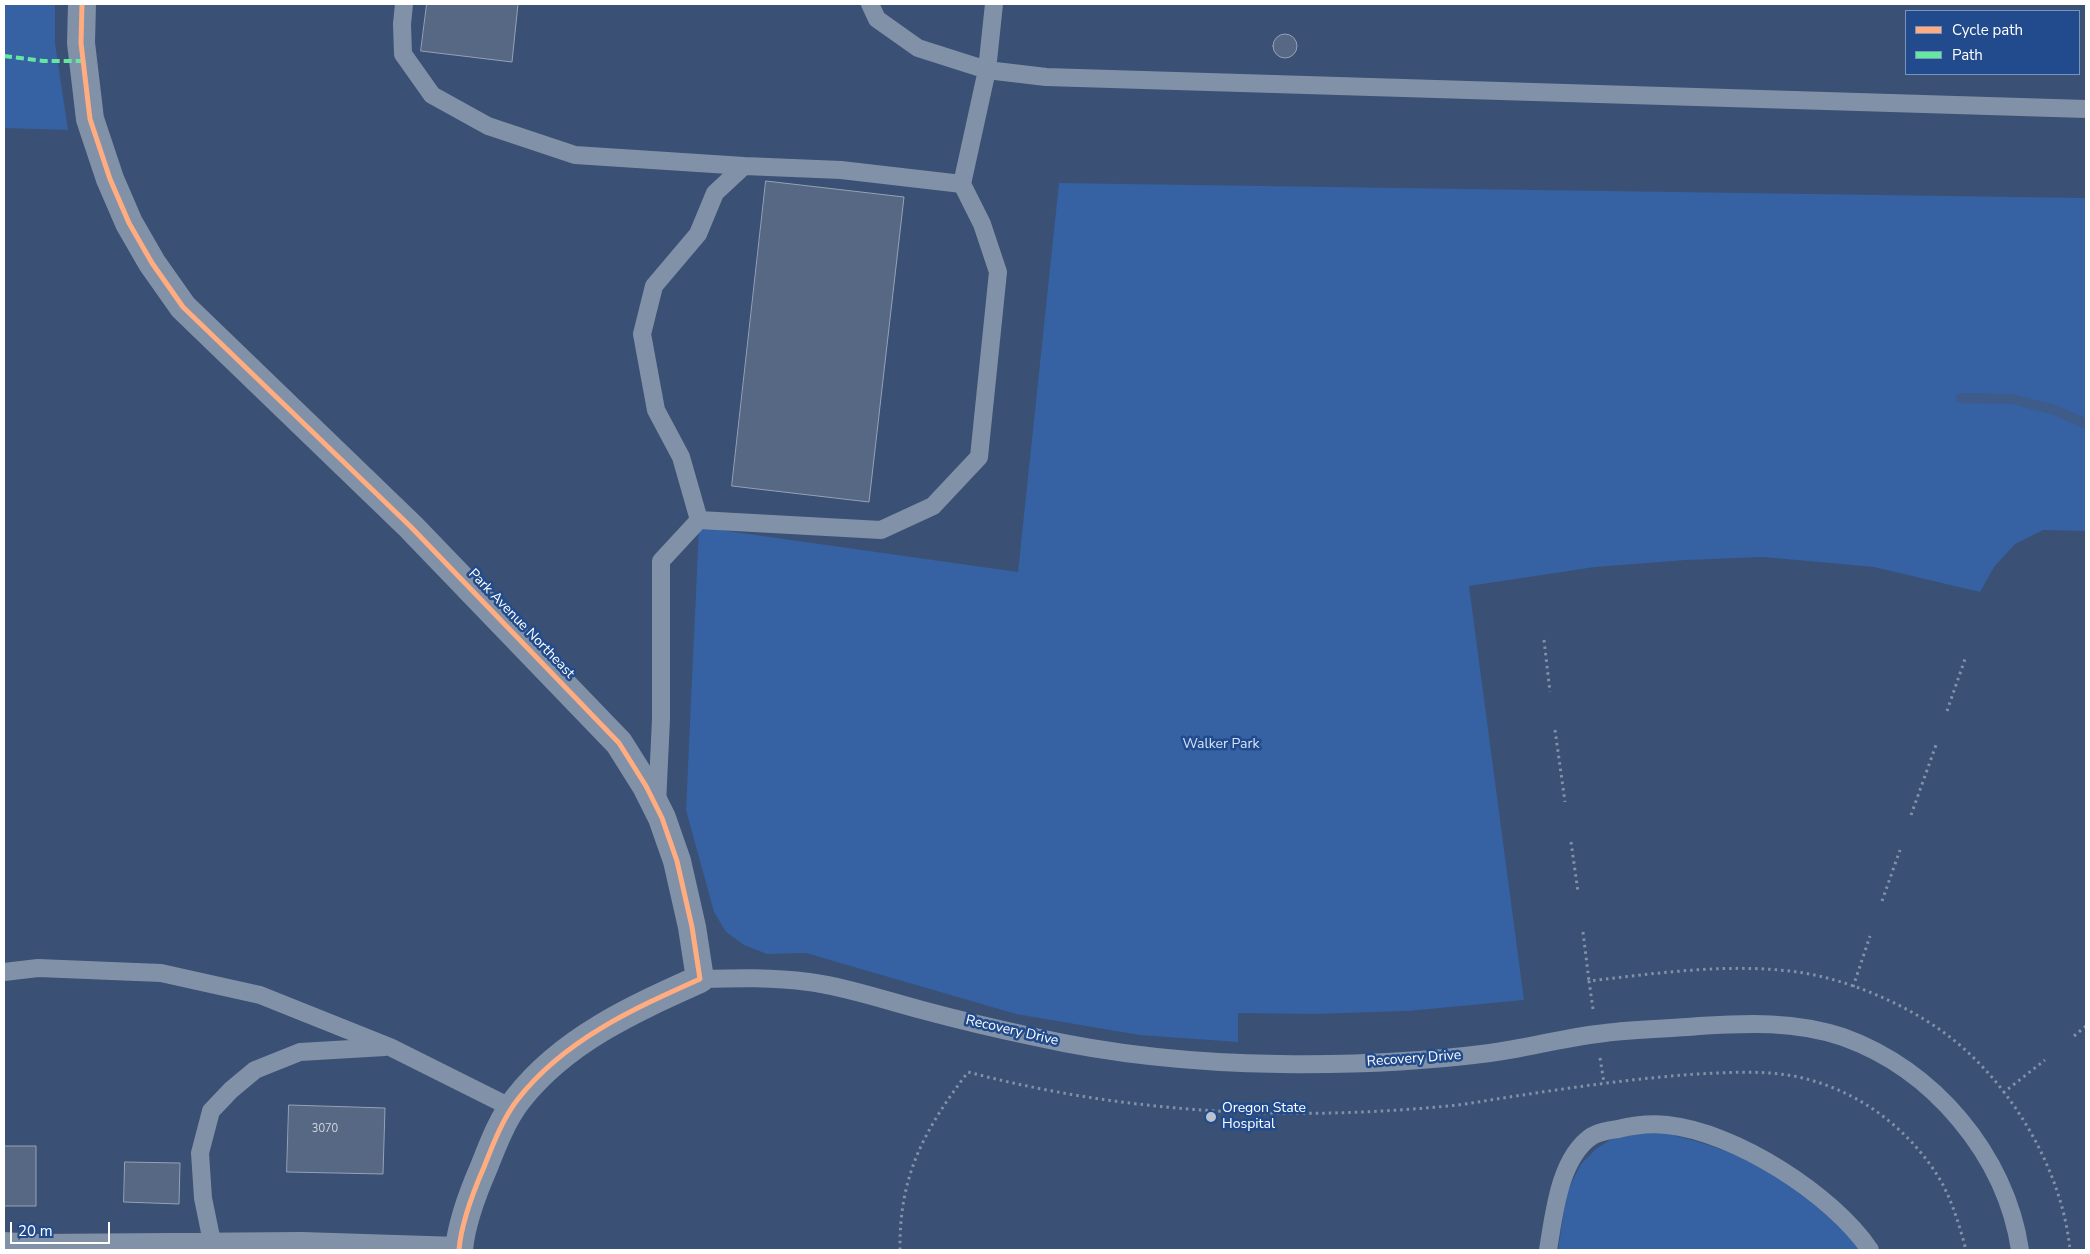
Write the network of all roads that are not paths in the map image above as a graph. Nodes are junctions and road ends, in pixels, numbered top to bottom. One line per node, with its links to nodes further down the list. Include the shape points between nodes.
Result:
1 (82, 4): 10 (street, Park Avenue Northeast, via 80,43 90,119 129,223 183,307 411,527 619,743)
2 (404, 4): 7 (lane, via 403,54 432,95 488,126 575,154)
3 (870, 4): 5 (lane, via 877,19 918,48)
4 (994, 4): 5 (lane)
5 (987, 70): 6 (lane, via 1056,78); 8 (lane)
6 (2086, 109)
7 (744, 166): 8 (lane, via 841,170); 9 (lane, via 715,193 698,234 654,286 642,334 656,410 680,457)
8 (962, 184): 9 (lane, via 982,224 998,272 978,457 933,506 881,530)
9 (699, 520): 10 (lane, via 661,561 661,719)
10 (657, 809): 12 (street, Park Avenue Northeast, via 677,861)
11 (4, 972): 13 (lane, via 38,968 162,973 260,995)
12 (700, 979): 14 (street, via 598,1029 552,1061); 20 (lane, Recovery Drive, via 763,977 811,982 1038,1038 1110,1051 1232,1063 1396,1062 1494,1052 1603,1033 1743,1024 1809,1028 1844,1038 1875,1053 1936,1093 1982,1148 2011,1210)
13 (390, 1047): 14 (lane); 16 (lane, via 300,1052 255,1070 230,1090 211,1111 200,1153 203,1198)
14 (512, 1108): 17 (street, via 473,1192)
15 (4, 1241): 16 (lane, via 35,1244)
16 (212, 1242): 17 (lane, via 302,1241)
17 (459, 1248)
18 (1548, 1250): 19 (lane, via 1558,1190 1591,1129 1660,1125 1684,1128 1723,1140 1776,1167 1799,1182 1850,1226)
19 (1870, 1250)
20 (2020, 1250)

